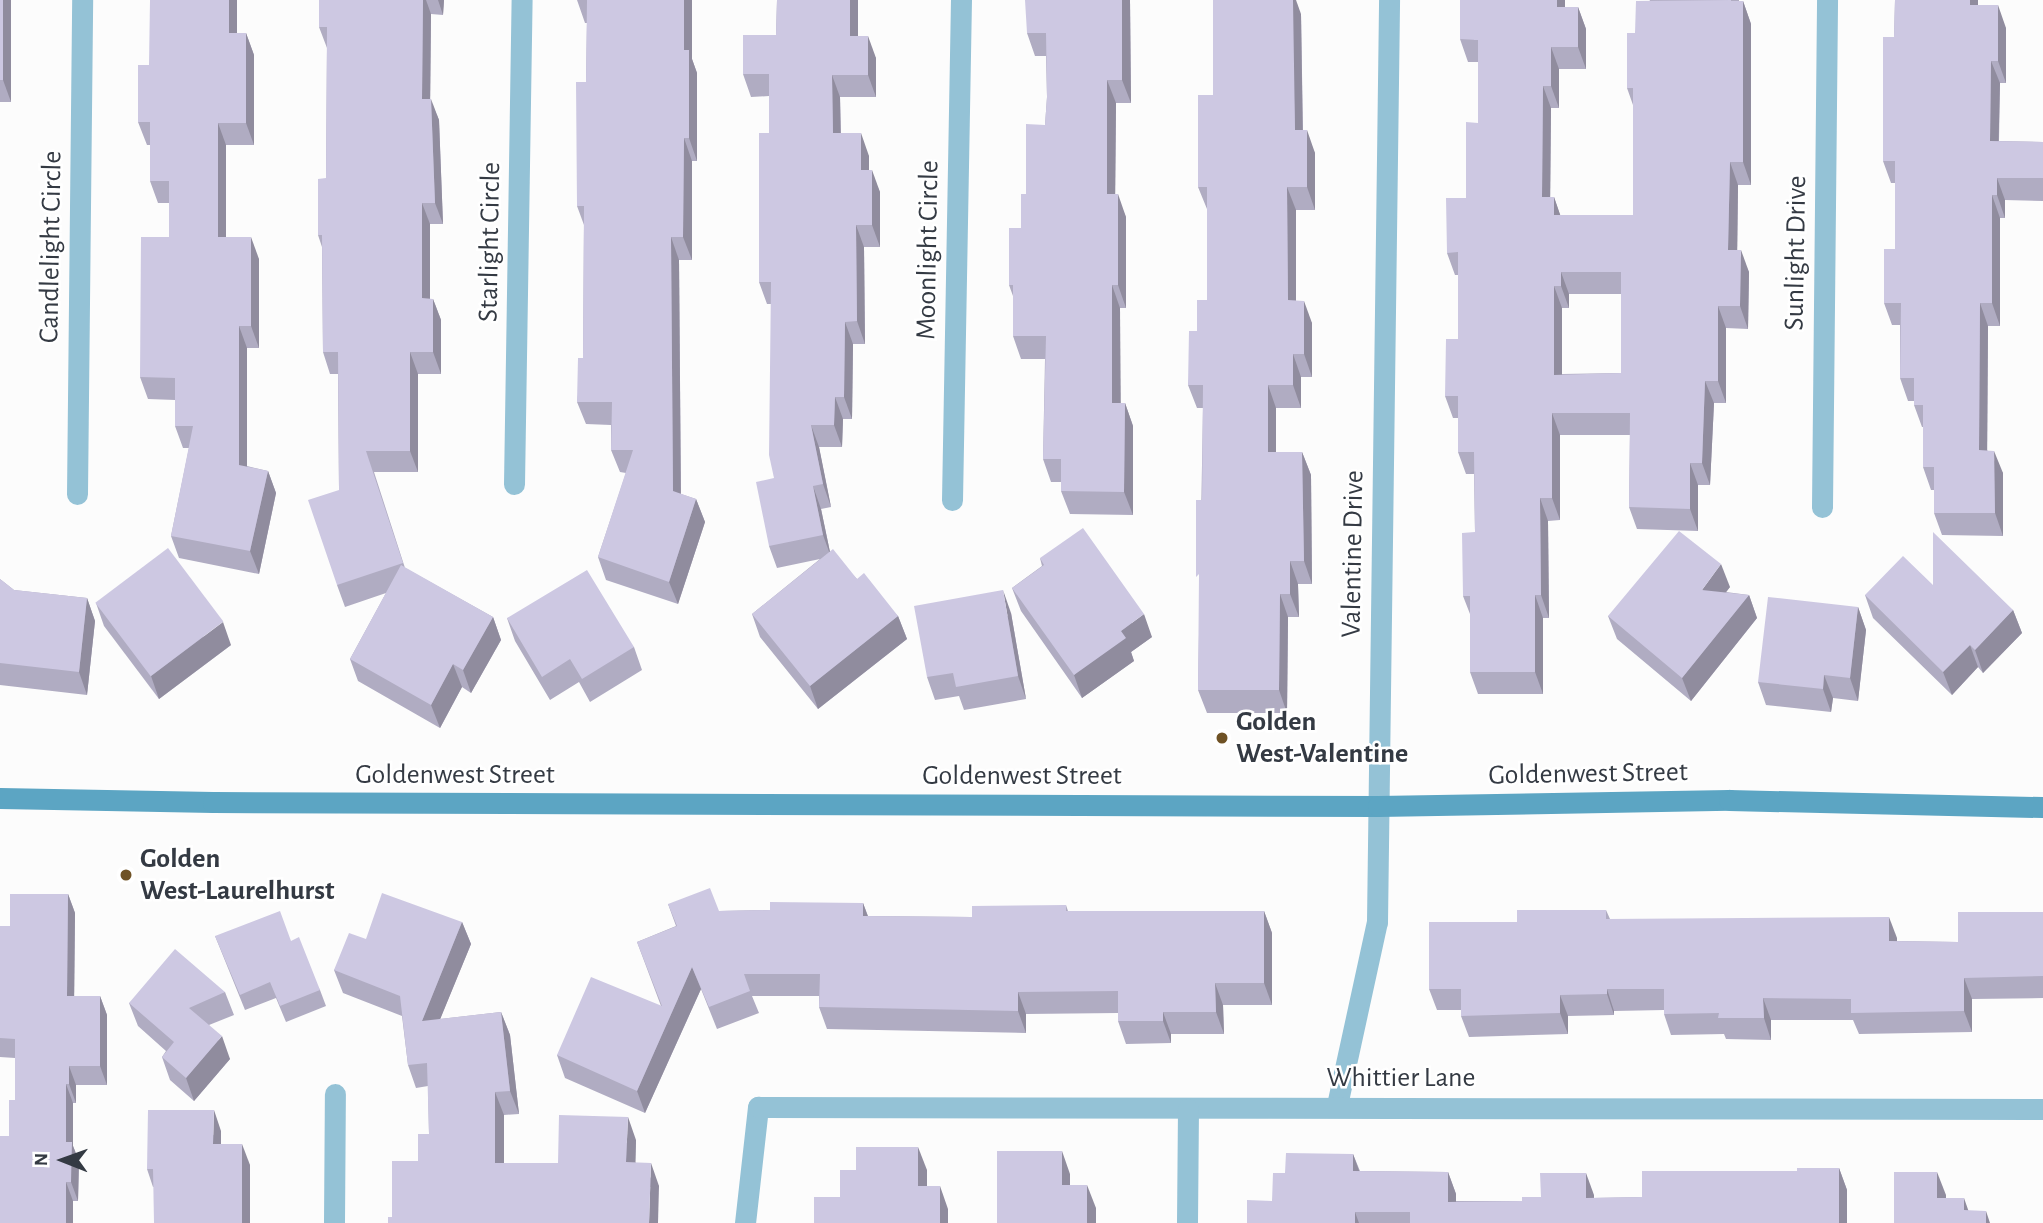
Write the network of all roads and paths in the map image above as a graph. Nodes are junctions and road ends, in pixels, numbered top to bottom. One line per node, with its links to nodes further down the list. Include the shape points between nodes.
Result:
1 (82, 0): 7 (street, Candlelight Circle)
2 (522, 0): 6 (street, Starlight Circle)
3 (961, 0): 8 (street, Moonlight Circle)
4 (1389, 0): 11 (street, Valentine Drive)
5 (1827, 0): 9 (street, Sunlight Drive)
6 (514, 484)
7 (77, 494)
8 (952, 500)
9 (1822, 507)
10 (0, 798): 11 (main road, Goldenwest Street)
11 (1378, 806): 12 (main road, Goldenwest Street, via 1728,800); 14 (street, Valentine Drive, via 1377,922)
12 (2043, 807)
13 (335, 1094): 17 (street)
14 (1337, 1105): 15 (street, Whittier Lane); 16 (street, Whittier Lane)
15 (1188, 1109): 18 (street, Whittier Lane, via 758,1107); 19 (street)
16 (2043, 1109)
17 (334, 1223)
18 (745, 1223)
19 (1187, 1223)

